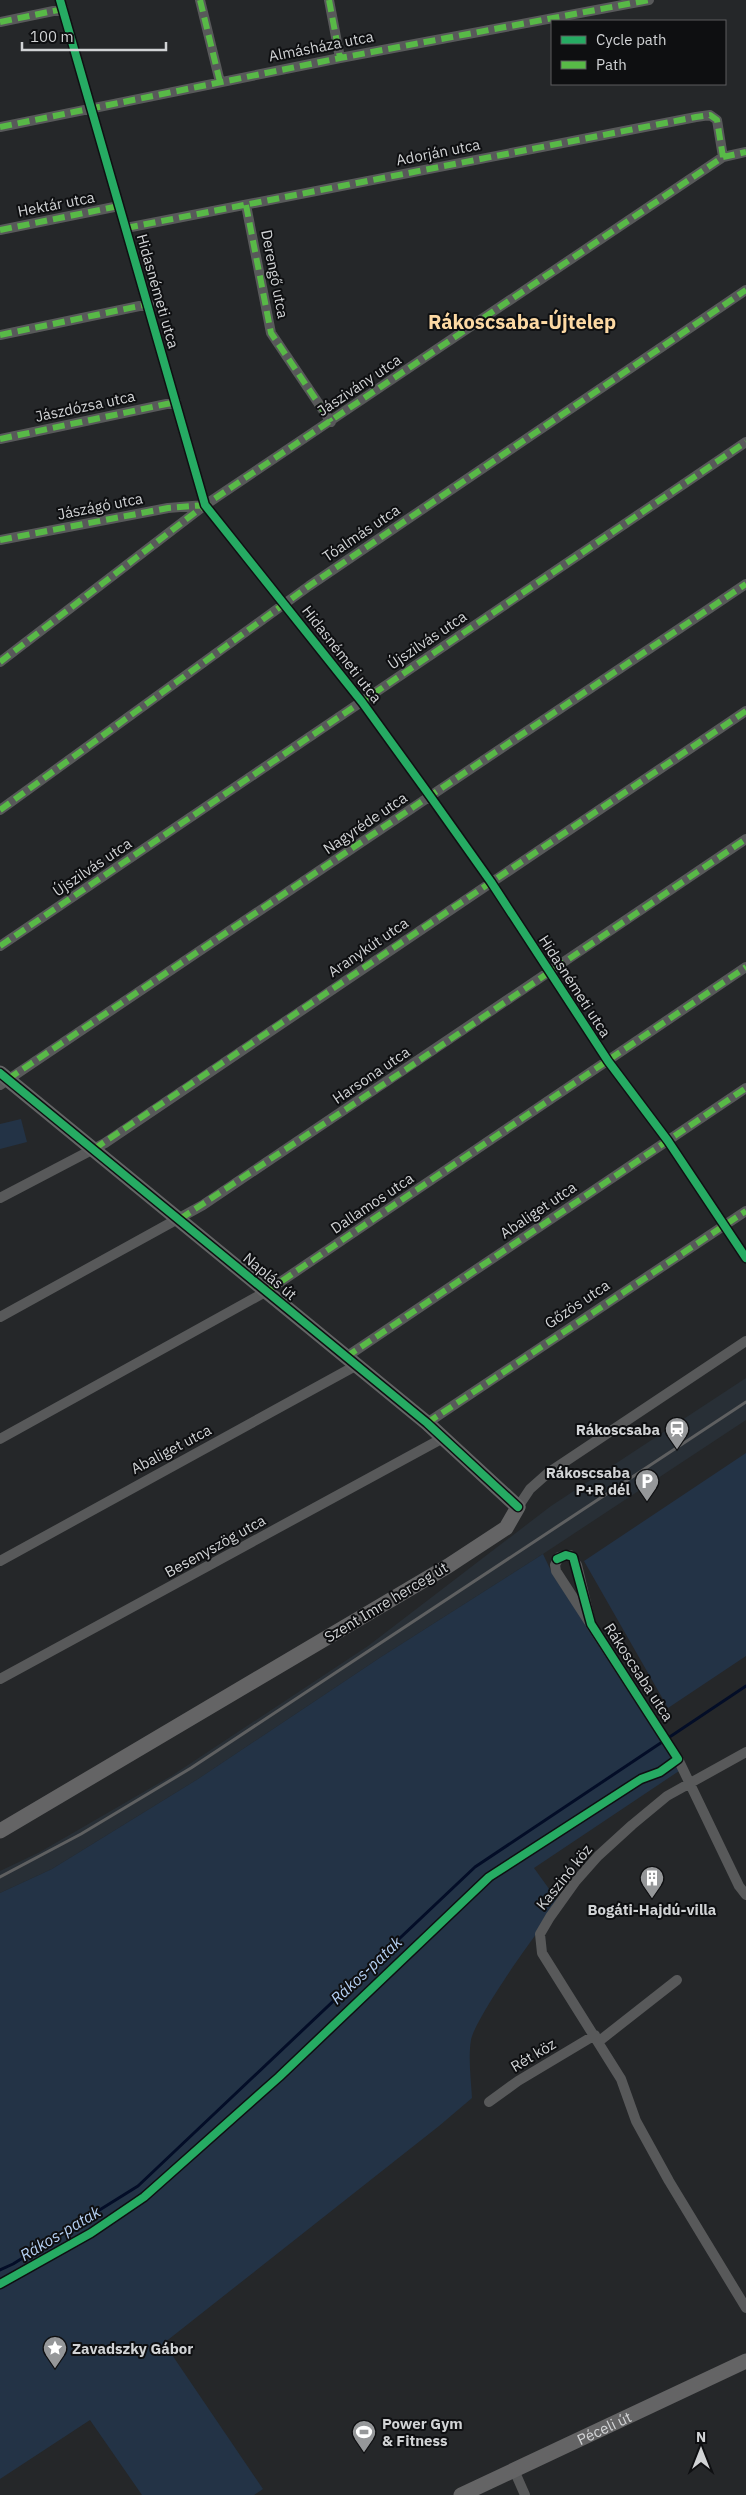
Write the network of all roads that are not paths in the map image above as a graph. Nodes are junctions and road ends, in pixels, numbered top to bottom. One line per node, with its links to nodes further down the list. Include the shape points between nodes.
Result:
1 (200, 0): 7 (street)
2 (329, 0): 6 (street)
3 (649, 0): 6 (street, Almásháza utca)
4 (62, 4): 5 (street); 8 (street, Hidasnémeti utca)
5 (0, 22)
6 (340, 58): 7 (street, Almásháza utca)
7 (220, 82): 8 (street, Almásháza utca)
8 (91, 108): 9 (street, Almásháza utca); 13 (street, Hidasnémeti utca)
9 (0, 127)
10 (746, 152): 11 (street, Jászivány utca)
11 (723, 157): 12 (street, Adorján utca, via 717,120 710,115); 20 (street, Jászivány utca)
12 (246, 205): 14 (street, Adorján utca); 20 (street, Derengő utca, via 271,333)
13 (119, 206): 14 (street, Hidasnémeti utca); 15 (street, Hektár utca)
14 (126, 228): 17 (street, Hidasnémeti utca)
15 (0, 230)
16 (746, 290): 26 (street, Tóalmás utca)
17 (149, 304): 18 (street); 19 (street, Hidasnémeti utca)
18 (0, 335)
19 (176, 402): 21 (street, Jászdózsa utca); 23 (street, Hidasnémeti utca)
20 (331, 422): 23 (street, Jászivány utca)
21 (0, 438)
22 (746, 442): 28 (street, Újszilvás utca)
23 (205, 505): 24 (street, Jászágó utca, via 168,508); 26 (street, Hidasnémeti utca); 27 (street, Jászivány utca)
24 (0, 540)
25 (746, 584): 30 (street, Nagyréde utca)
26 (285, 603): 28 (street, Hidasnémeti utca); 31 (street, Tóalmás utca)
27 (0, 662)
28 (362, 702): 30 (street, Hidasnémeti utca); 34 (street, Újszilvás utca)
29 (746, 711): 33 (street, Aranykút utca)
30 (430, 796): 33 (street, Hidasnémeti utca); 38 (street, Nagyréde utca)
31 (0, 810)
32 (746, 839): 36 (street, Harsona utca)
33 (491, 882): 36 (street, Hidasnémeti utca); 41 (street, Aranykút utca)
34 (0, 946)
35 (746, 967): 37 (street, Dallamos utca)
36 (549, 971): 37 (street, Hidasnémeti utca); 44 (street, Harsona utca)
37 (608, 1061): 40 (street, Hidasnémeti utca); 47 (street, Dallamos utca)
38 (3, 1079): 41 (street, Naplás út)
39 (746, 1088): 40 (street, Abaliget utca)
40 (668, 1141): 45 (street, Hidasnémeti utca); 50 (street, Abaliget utca)
41 (94, 1150): 42 (street, Aranykút utca); 44 (street, Naplás út)
42 (0, 1198)
43 (746, 1211): 45 (street, Gőzös utca)
44 (180, 1219): 47 (street, Naplás út); 48 (street, Harsona utca)
45 (723, 1226): 46 (street, Hidasnémeti utca); 51 (street, Gőzös utca)
46 (746, 1258)
47 (267, 1291): 50 (street, Naplás út); 53 (street, Dallamos utca)
48 (0, 1317)
49 (746, 1341): 54 (street, Szent Imre herceg út, via 548,1473 530,1488)
50 (351, 1361): 51 (street, Naplás út); 55 (street, Abaliget utca)
51 (427, 1423): 52 (street, Naplás út)
52 (443, 1438): 54 (street, Naplás út); 57 (street, Besenyszög utca)
53 (0, 1439)
54 (518, 1507): 60 (street, Szent Imre herceg út, via 506,1528 456,1561)
55 (0, 1561)
56 (591, 1624): 56 (street, Rákoscsaba utca, via 577,1565 570,1555 559,1557 556,1571); 59 (street, Rákoscsaba utca, via 659,1727)
57 (0, 1679)
58 (746, 1752): 59 (street, Kaszinó köz)
59 (688, 1783): 61 (street, Rákoscsaba utca); 63 (street, Kaszinó köz, via 667,1796 598,1856 575,1882 540,1934 542,1953)
60 (0, 1831)
61 (746, 1896)
62 (677, 1980): 63 (street)
63 (597, 2038): 64 (street, Rét köz, via 518,2081); 65 (street, Kaszinó köz, via 621,2079 636,2121 669,2181)
64 (489, 2102)
65 (746, 2308)
66 (746, 2361): 67 (street, Péceli út)
67 (514, 2470): 68 (street, Péceli út); 69 (street)
68 (461, 2495)
69 (525, 2495)

